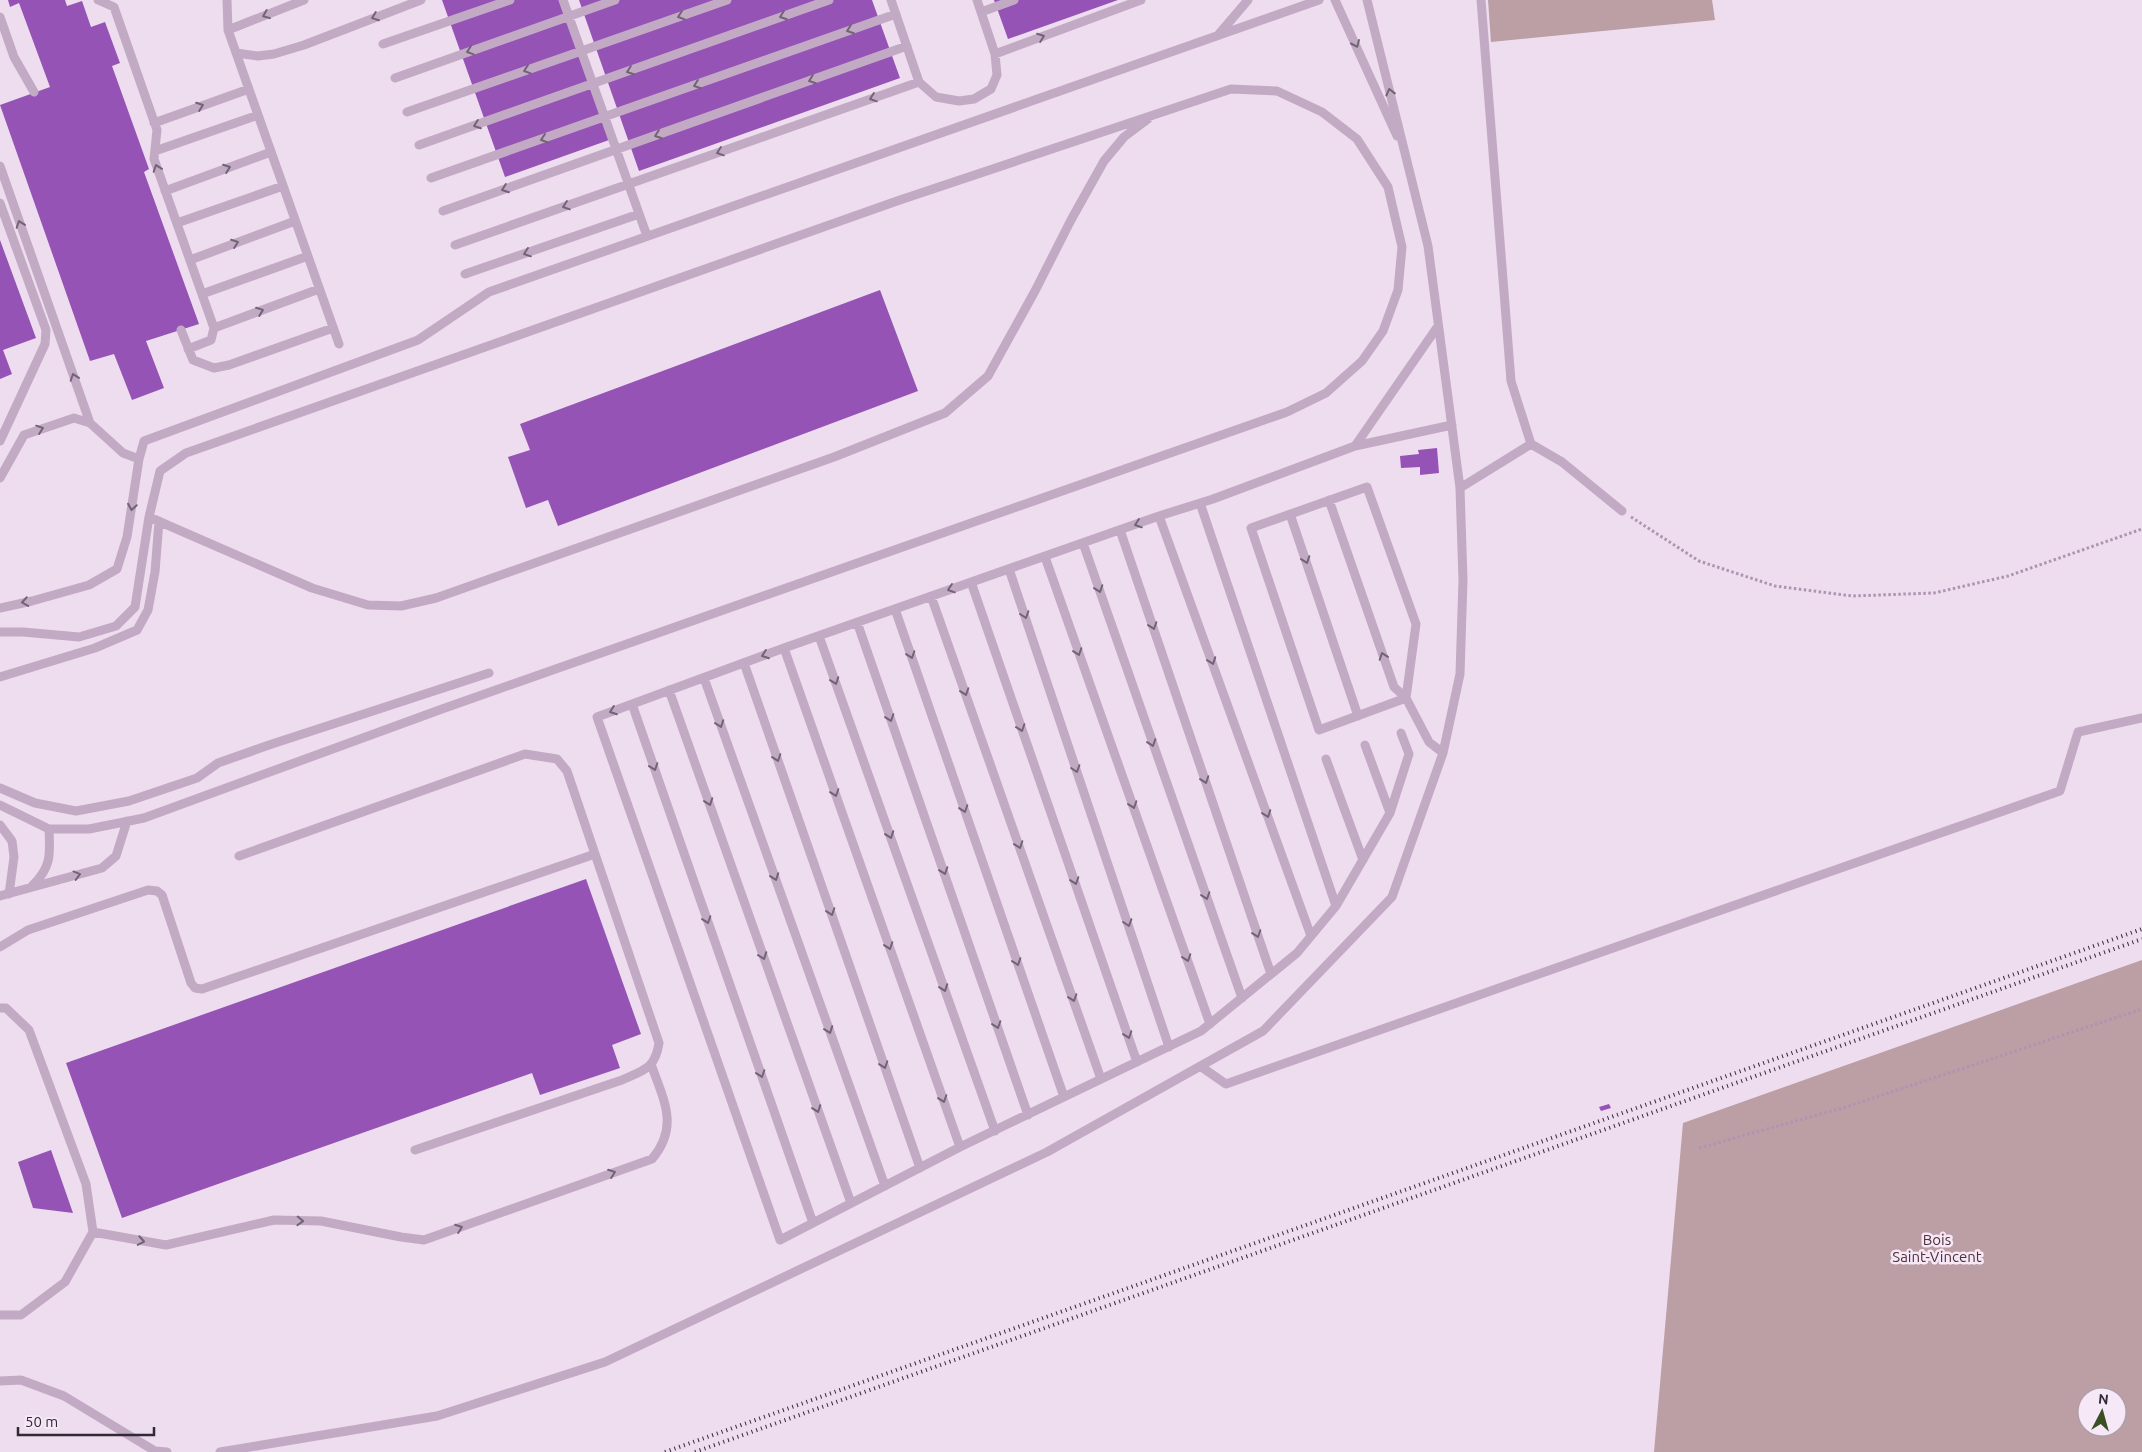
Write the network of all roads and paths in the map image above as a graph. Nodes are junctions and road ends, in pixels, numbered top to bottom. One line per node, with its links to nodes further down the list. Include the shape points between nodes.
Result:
1 (98, 0): 39 (lane, via 114,7)
2 (227, 0): 23 (lane)
3 (304, 0): 23 (lane, one-way to 23)
4 (421, 0): 28 (lane, one-way to 28, via 274,54)
5 (510, 0): 25 (lane)
6 (563, 0): 21 (lane)
7 (615, 0): 21 (lane)
8 (727, 0): 27 (lane, one-way to 27)
9 (829, 0): 32 (lane, one-way to 32)
10 (891, 0): 20 (lane)
11 (977, 0): 19 (lane)
12 (1014, 0): 19 (lane)
13 (1141, 0): 29 (lane, one-way to 13)
14 (1248, 0): 24 (lane)
15 (1319, 0): 24 (lane)
16 (1335, 0): 44 (lane, one-way to 44)
17 (1367, 0): 44 (lane, one-way to 17)
18 (1481, 0): 71 (lane, via 1512,381)
19 (982, 12): 29 (lane)
20 (896, 14): 26 (lane); 38 (lane, one-way to 38)
21 (569, 16): 27 (lane); 30 (lane, one-way to 30)
22 (0, 17): 34 (lane, via 14,56)
23 (228, 30): 28 (lane)
24 (1218, 35): 55 (lane)
25 (383, 44)
26 (907, 46): 31 (lane); 41 (lane, one-way to 41)
27 (581, 51): 32 (lane); 35 (lane, one-way to 35)
28 (236, 53): 33 (lane)
29 (995, 54): 31 (lane, via 997,75 991,88 974,98 959,101 936,97)
30 (395, 78)
31 (919, 82): 47 (lane, one-way to 47)
32 (593, 84): 38 (lane); 40 (lane, one-way to 40)
33 (249, 89): 37 (lane); 39 (lane, one-way to 33)
34 (34, 92)
35 (407, 112)
36 (1155, 114): 81 (lane, via 860,214 186,454 160,472); 82 (lane, via 1124,138 1104,161 988,376 945,414 834,457 436,598 401,606 368,606 312,588); 112 (lane, via 1231,89 1277,91 1322,112 1358,139 1388,187 1402,247 1398,290 1378,339 1362,361 1326,394 1287,412 144,818)
37 (258, 115): 42 (lane); 43 (lane)
38 (605, 117): 41 (lane); 46 (lane, one-way to 46)
39 (154, 123): 42 (lane, via 157,130)
40 (420, 146)
41 (617, 150): 47 (lane); 51 (lane, one-way to 51)
42 (155, 151): 49 (lane, one-way to 42, via 154,159)
43 (271, 152): 48 (lane); 49 (lane, one-way to 43)
44 (1407, 156): 62 (lane, via 1428,246)
45 (0, 166): 68 (lane, one-way to 45)
46 (431, 178)
47 (629, 184): 52 (lane); 56 (lane, one-way to 56)
48 (283, 186): 53 (lane); 54 (lane)
49 (165, 191): 54 (lane)
50 (0, 203): 70 (lane, via 46,330 45,344)
51 (443, 211)
52 (639, 214): 55 (lane); 59 (lane, one-way to 59)
53 (295, 221): 57 (lane); 58 (lane, one-way to 53)
54 (177, 223): 58 (lane)
55 (647, 236): 73 (lane, via 489,292 418,340 144,441)
56 (455, 245)
57 (308, 256): 60 (lane); 61 (lane)
58 (190, 260): 61 (lane)
59 (465, 274)
60 (319, 289): 63 (lane, one-way to 60); 64 (lane)
61 (202, 294): 63 (lane)
62 (1438, 326): 69 (lane); 72 (lane)
63 (214, 328): 67 (lane, via 211,340)
64 (333, 328): 66 (lane); 67 (lane, via 214,368 193,360)
65 (181, 330): 67 (lane)
66 (339, 344)
67 (188, 349)
68 (90, 423): 73 (lane, via 123,453); 74 (lane, one-way to 68, via 24,435 74,418)
69 (1452, 425): 72 (lane); 75 (lane)
70 (0, 441)
71 (1531, 444): 75 (lane); 78 (lane, via 1562,462)
72 (1355, 446): 77 (lane)
73 (139, 459): 90 (lane, one-way to 90, via 127,537 117,569 89,585)
74 (0, 478)
75 (1460, 488): 107 (lane, via 1463,580 1460,674)
76 (1329, 500): 79 (lane); 101 (lane, one-way to 76, via 1394,687); 101 (lane, via 1367,487 1416,624)
77 (1200, 503): 80 (lane); 120 (lane)
78 (1622, 511): 84 (path, via 1699,561 1775,586 1852,596 1934,593 2008,576)
79 (1290, 514): 103 (lane, one-way to 103); 103 (lane, via 1251,528 1257,546 1319,730)
80 (1159, 516): 83 (lane, one-way to 83); 121 (lane, one-way to 121)
81 (148, 517): 82 (lane); 93 (lane, via 135,607 116,626 79,637)
82 (159, 521): 98 (lane, via 148,610 137,630 95,648)
83 (1120, 530): 85 (lane); 123 (lane, one-way to 123)
84 (2142, 530)
85 (1083, 543): 86 (lane); 124 (lane, one-way to 124)
86 (1045, 556): 87 (lane); 127 (lane, one-way to 127)
87 (1009, 569): 88 (lane); 128 (lane, one-way to 128)
88 (971, 582): 89 (lane, one-way to 89); 129 (lane, one-way to 129)
89 (932, 596): 91 (lane); 132 (lane, one-way to 132)
90 (0, 608)
91 (895, 609): 92 (lane); 133 (lane, one-way to 133)
92 (857, 622): 94 (lane); 134 (lane, one-way to 134)
93 (0, 632)
94 (819, 636): 95 (lane); 135 (lane, one-way to 135)
95 (784, 648): 96 (lane, one-way to 96); 136 (lane, one-way to 136)
96 (744, 663): 99 (lane); 139 (lane, one-way to 139)
97 (489, 673): 109 (lane, via 218,763 197,778 129,801 76,811 35,803)
98 (0, 677)
99 (704, 678): 100 (lane); 140 (lane, one-way to 140)
100 (669, 690): 102 (lane); 141 (lane, one-way to 141)
101 (1406, 698): 103 (lane); 107 (lane, via 1429,742)
102 (632, 704): 142 (lane, one-way to 142); 142 (lane, one-way to 142, via 597,717 613,764 780,1240)
103 (1358, 716)
104 (2142, 718): 131 (lane, via 2078,732 2060,791 1226,1084)
105 (1401, 733): 111 (lane, via 1409,754)
106 (1365, 745): 111 (lane)
107 (1443, 753): 131 (lane, via 1392,897 1263,1031)
108 (1326, 759): 117 (lane)
109 (0, 788)
110 (0, 805): 114 (lane)
111 (1390, 812): 117 (lane)
112 (127, 821): 114 (lane, via 89,828); 118 (lane, one-way to 112, via 102,868 116,856)
113 (0, 825): 119 (lane, via 12,842 14,857)
114 (48, 828): 118 (lane, via 50,853 44,875)
115 (595, 854): 116 (lane, via 567,772 557,759 525,754); 122 (lane, via 202,989 191,983 162,895 157,890 148,890 28,930); 130 (lane, via 659,1043 657,1058)
116 (239, 856)
117 (1363, 860): 120 (lane)
118 (30, 888): 119 (lane)
119 (4, 895)
120 (1336, 906): 121 (lane)
121 (1311, 936): 123 (lane, via 1297,953)
122 (0, 948)
123 (1271, 974): 124 (lane)
124 (1242, 998): 127 (lane)
125 (0, 1008): 143 (lane, via 6,1008 29,1030 86,1184)
126 (2142, 1009): 137 (path, via 1846,1107)
127 (1210, 1024): 128 (lane)
128 (1169, 1046): 129 (lane)
129 (1137, 1062): 132 (lane)
130 (651, 1064): 138 (lane, via 622,1080); 143 (lane, one-way to 130, via 166,1245 274,1220 321,1222 424,1240 652,1159 662,1147 668,1114)
131 (1200, 1066): 147 (lane, via 1047,1152 605,1362 437,1416)
132 (1101, 1079): 133 (lane)
133 (1064, 1097): 134 (lane)
134 (1028, 1115): 135 (lane)
135 (995, 1131): 136 (lane)
136 (960, 1147): 139 (lane)
137 (1699, 1148)
138 (415, 1150)
139 (920, 1168): 140 (lane)
140 (885, 1186): 141 (lane)
141 (851, 1203): 142 (lane)
142 (813, 1223)
143 (93, 1232): 144 (lane, via 65,1282 21,1316)
144 (0, 1314)
145 (0, 1381): 146 (lane, via 21,1380 64,1396 155,1450)
146 (167, 1452)
147 (220, 1452)

